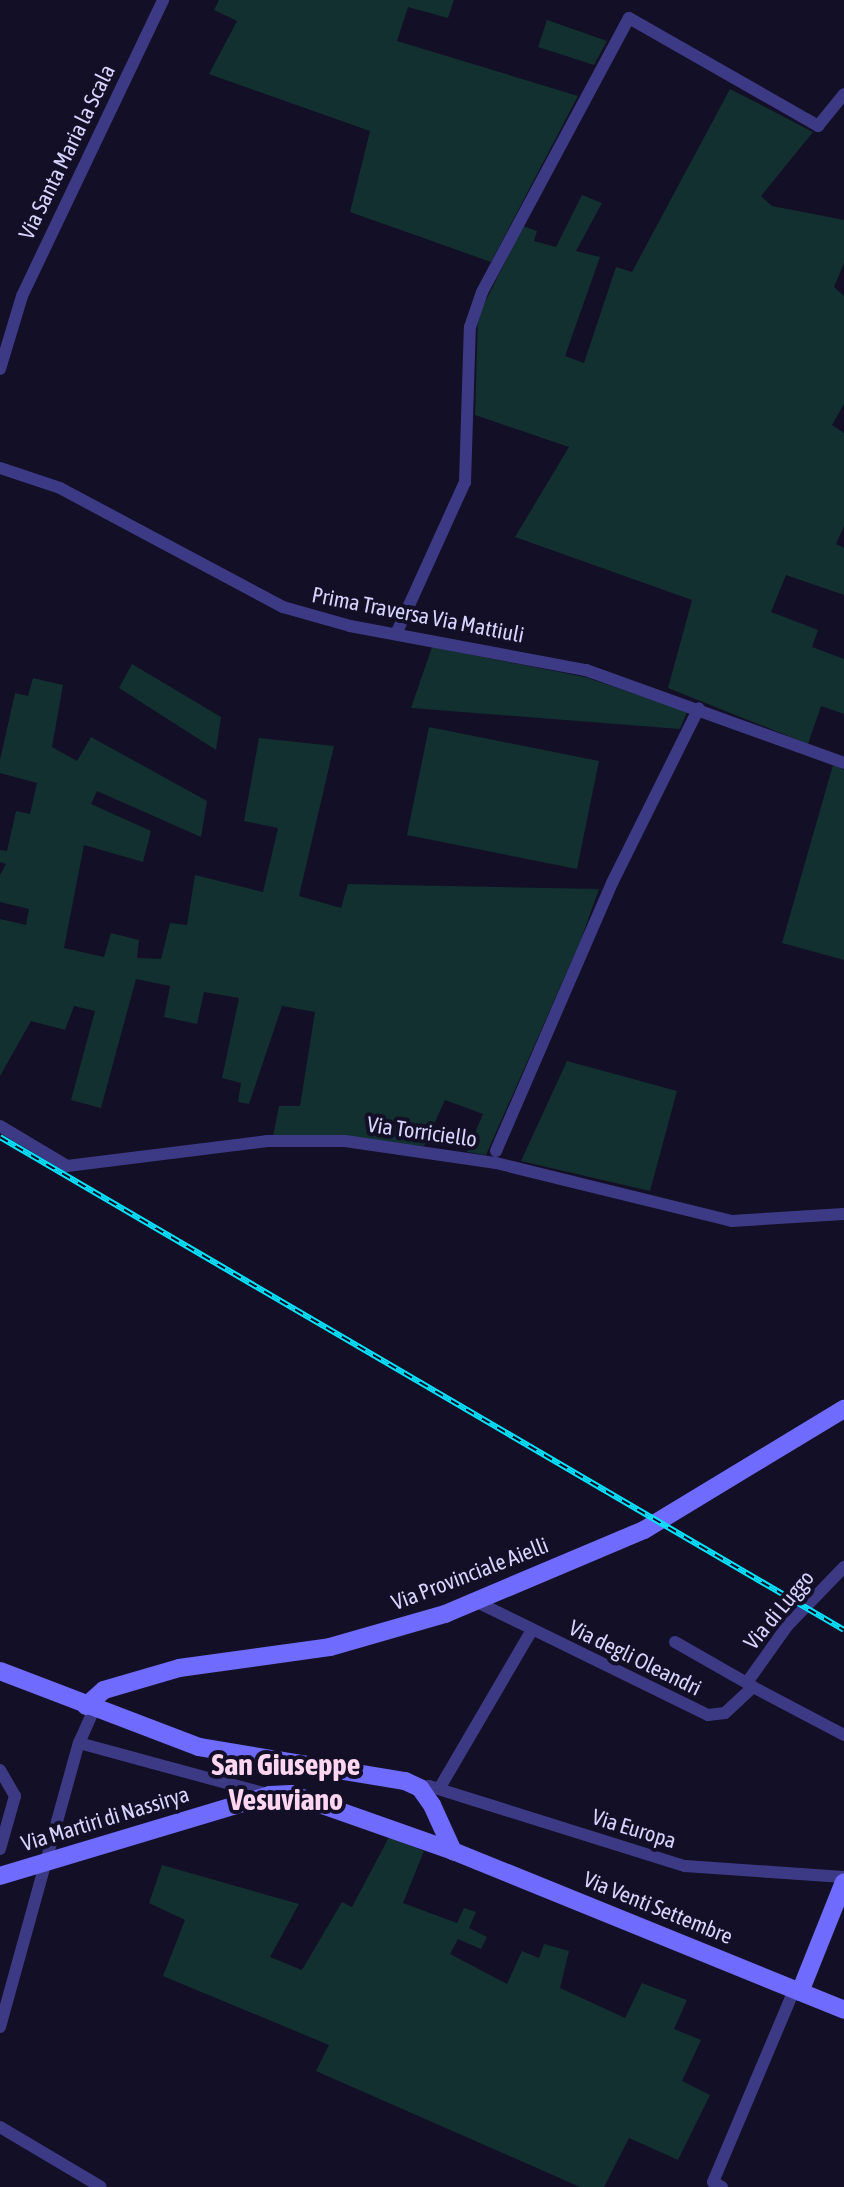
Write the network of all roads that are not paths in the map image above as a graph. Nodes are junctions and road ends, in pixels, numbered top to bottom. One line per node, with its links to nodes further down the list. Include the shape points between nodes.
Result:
1 (163, 0): 3 (street, Via Santa Maria la Scala, via 22,296)
2 (844, 94): 5 (street, via 818,126 629,18 482,292 470,327 465,482)
3 (0, 369)
4 (0, 468): 5 (street, Prima Traversa Via Mattiuli, via 60,488 268,601)
5 (396, 634): 6 (street, Prima Traversa Via Mattiuli, via 586,670)
6 (699, 708): 7 (street, Prima Traversa Via Mattiuli); 9 (street, Via Torriciello, via 612,883)
7 (844, 763)
8 (0, 1126): 10 (street, Via Torriciello, via 67,1166 267,1141 330,1140 496,1163 732,1221)
9 (496, 1151)
10 (844, 1214)
11 (844, 1409): 13 (street, Via Provinciale Aielli, via 644,1530)
12 (844, 1567): 17 (street, Via di Luggo, via 788,1625)
13 (475, 1601): 14 (street, Via degli Oleandri); 18 (street, Via Provinciale Aielli, via 330,1647 179,1668 104,1690)
14 (532, 1630): 17 (street, Via degli Oleandri, via 708,1715 725,1713); 22 (street)
15 (675, 1642): 17 (street)
16 (0, 1671): 18 (street)
17 (751, 1684): 19 (street)
18 (90, 1708): 20 (street); 22 (street, via 199,1747)
19 (844, 1735)
20 (79, 1743): 23 (street); 26 (street)
21 (0, 1770): 24 (street, via 15,1796)
22 (429, 1788): 25 (street); 28 (street, Via Europa, via 685,1866)
23 (270, 1795): 25 (street, Via Martiri di Nassirya, via 291,1794); 26 (street, Via Martiri di Nassirya)
24 (0, 1849)
25 (453, 1851): 29 (street, Via Venti Settembre)
26 (46, 1865): 27 (street, Via Martiri di Nassirya); 31 (street)
27 (0, 1876)
28 (844, 1879): 29 (street)
29 (797, 1991): 30 (street, Via Venti Settembre); 34 (street, via 713,2182)
30 (844, 2010)
31 (0, 2027)
32 (0, 2127): 33 (street)
33 (101, 2187)
34 (722, 2187)

